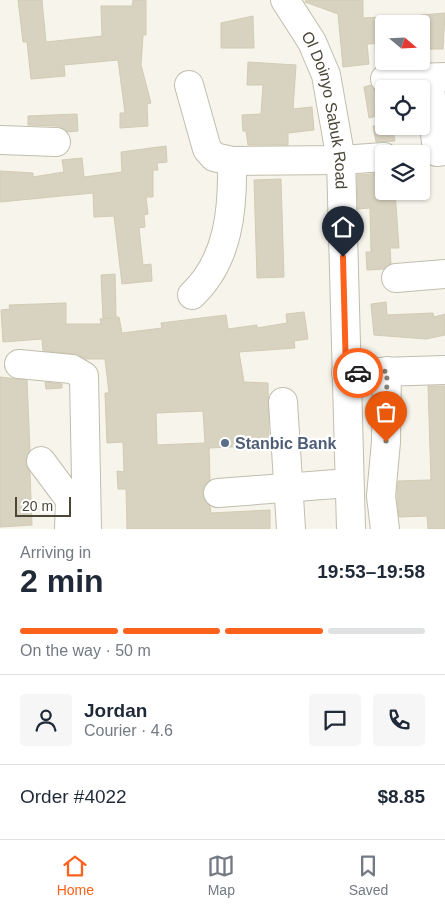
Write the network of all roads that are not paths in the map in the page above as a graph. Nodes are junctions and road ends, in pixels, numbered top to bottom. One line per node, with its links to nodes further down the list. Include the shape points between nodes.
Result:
1 (285, 0): 10 (street, Ol Doinyo Sabuk Road, via 312,42 326,75)
2 (437, 77): 3 (street); 7 (street)
3 (385, 79)
4 (189, 86): 9 (street, via 207,148 214,157)
5 (0, 140): 6 (street)
6 (56, 142)
7 (433, 152)
8 (375, 157): 10 (street)
9 (232, 160): 10 (street); 13 (street, via 232,202 227,232 211,273)
10 (341, 160): 17 (street, Ol Doinyo Sabuk Road)
11 (445, 274): 12 (street)
12 (396, 278)
13 (192, 295)
14 (19, 364): 24 (street, via 72,369 84,376)
15 (445, 370): 16 (street)
16 (387, 371): 17 (street); 27 (street, via 381,496)
17 (346, 373): 20 (street, Ol Doinyo Sabuk Road)
18 (283, 402): 21 (street)
19 (40, 461): 23 (street, via 70,500)
20 (349, 483): 21 (street); 26 (street, Ol Doinyo Sabuk Road)
21 (288, 488): 22 (street); 25 (street)
22 (218, 493)
23 (70, 529)
24 (87, 529)
25 (291, 529)
26 (350, 529)
27 (385, 529)

